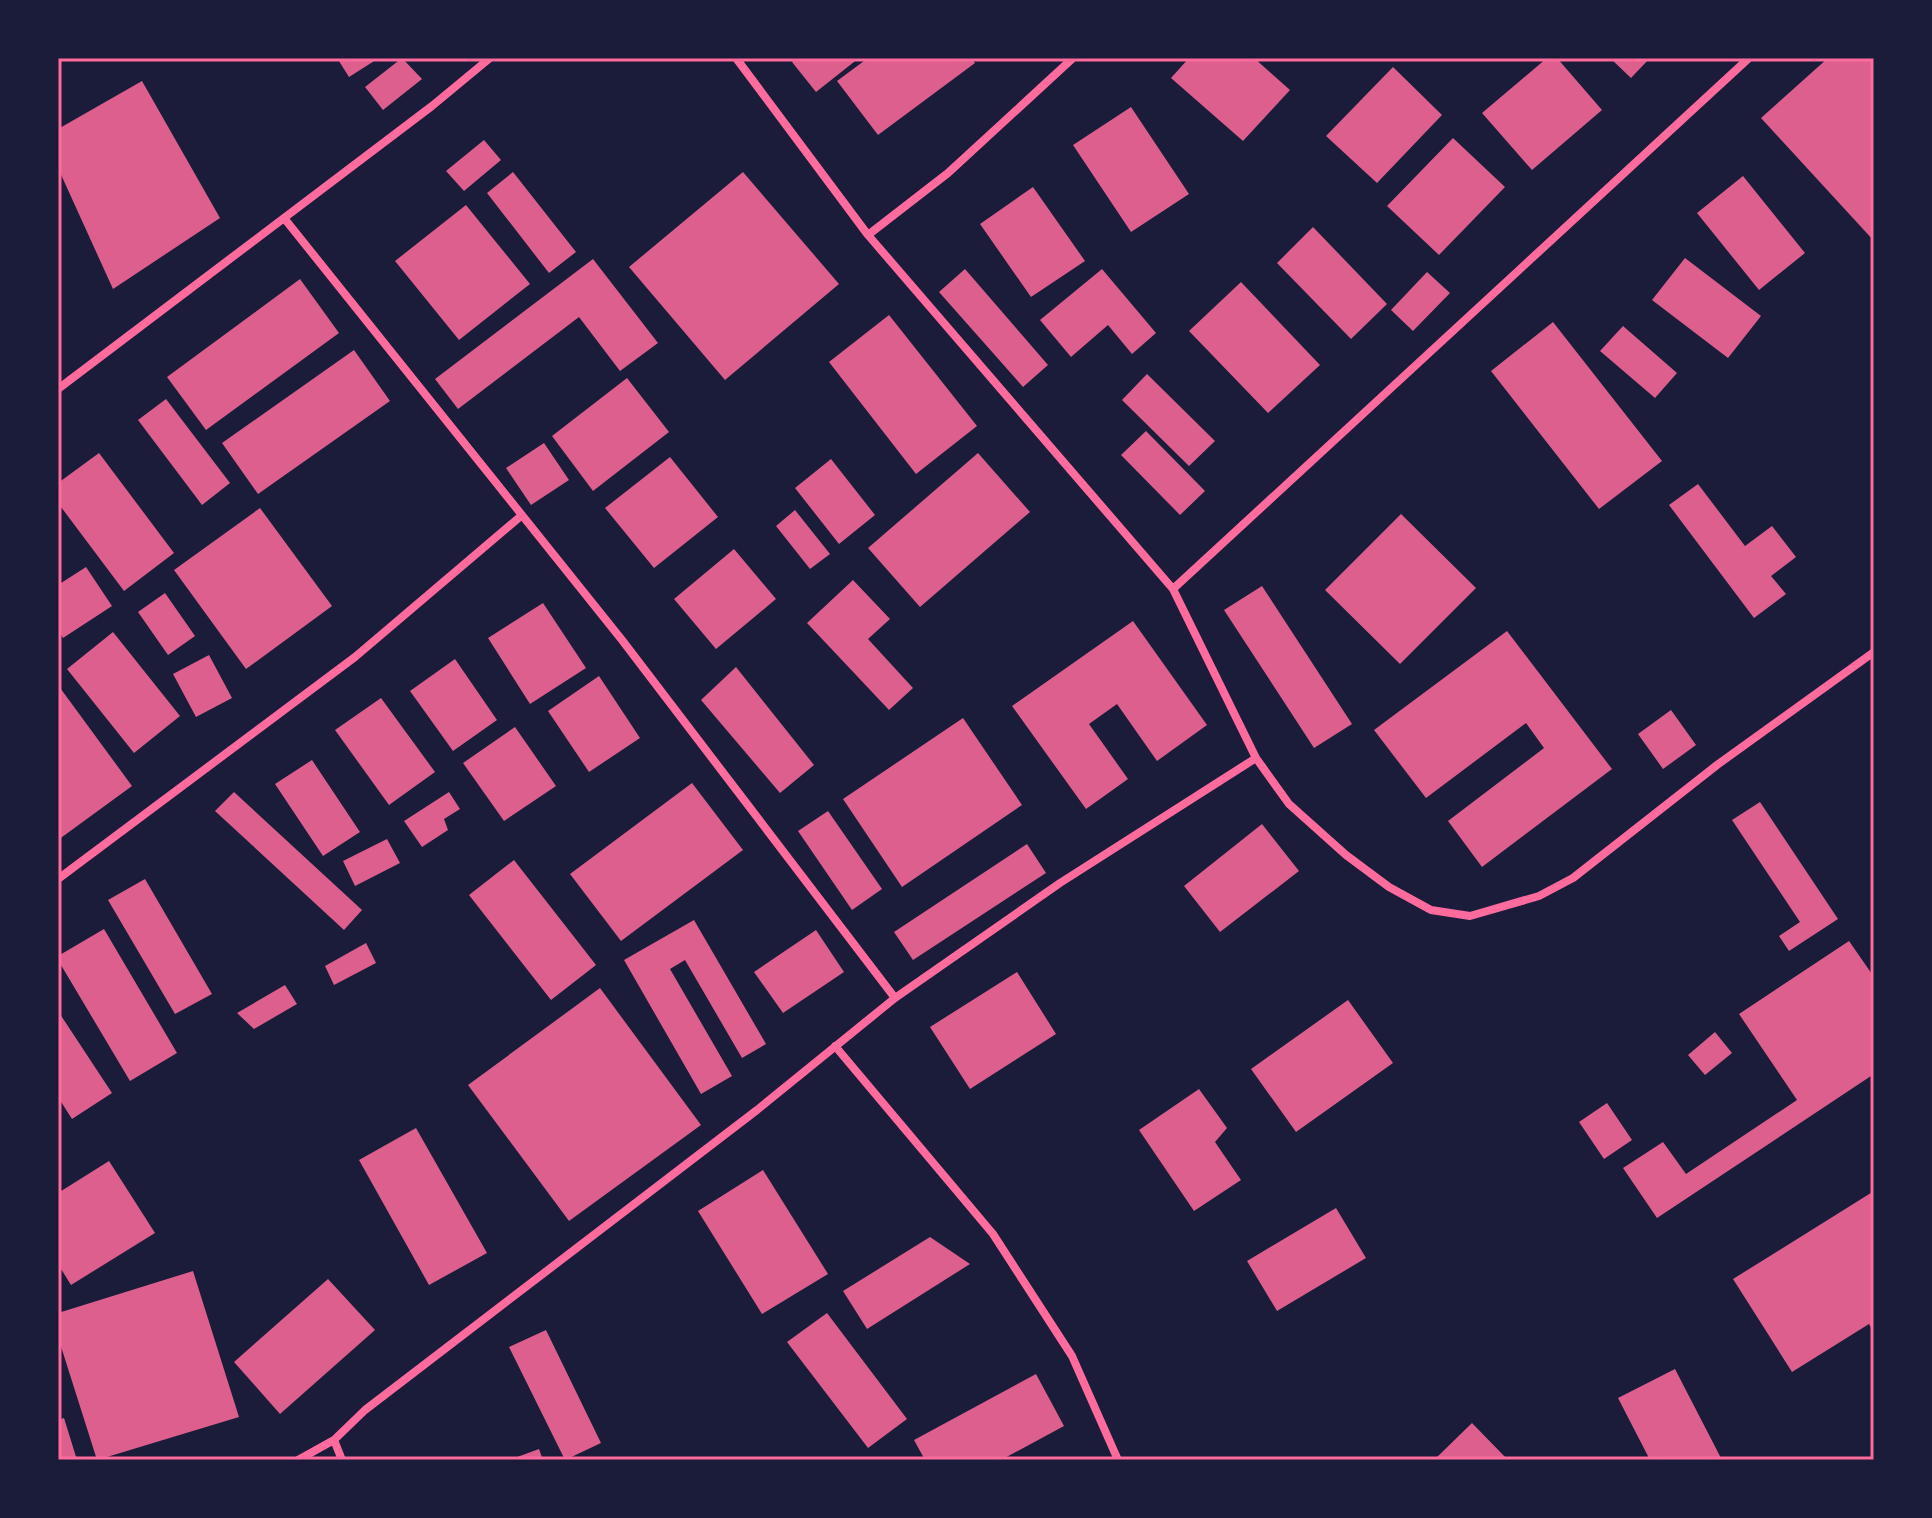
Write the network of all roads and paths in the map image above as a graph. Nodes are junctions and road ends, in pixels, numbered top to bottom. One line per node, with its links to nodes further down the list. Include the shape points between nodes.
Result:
1 (490, 58): 5 (street)
2 (736, 58): 6 (street)
3 (1073, 58): 6 (street, via 948,173)
4 (1749, 58): 9 (street)
5 (284, 218): 7 (street); 8 (street)
6 (868, 235): 9 (street)
7 (58, 389)
8 (521, 516): 12 (street, via 355,657); 13 (street)
9 (1173, 589): 11 (street)
10 (1874, 652): 11 (street, via 1573,878 1539,896 1470,916 1431,910 1389,887 1289,804)
11 (1256, 758): 13 (street, via 1060,883)
12 (58, 879)
13 (895, 998): 14 (street)
14 (835, 1046): 15 (street, via 365,1410); 18 (street, via 993,1234 1072,1356)
15 (334, 1440): 16 (street); 17 (street)
16 (298, 1460)
17 (342, 1460)
18 (1118, 1460)

